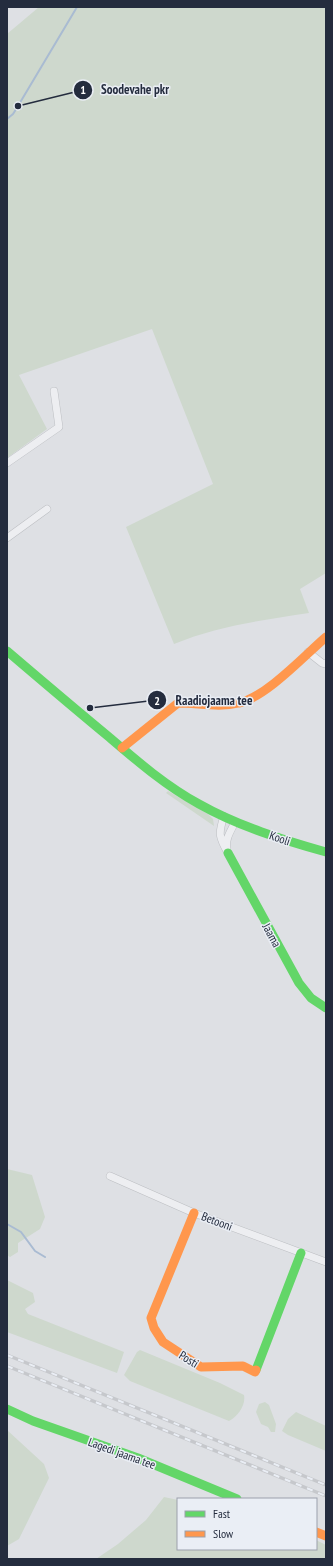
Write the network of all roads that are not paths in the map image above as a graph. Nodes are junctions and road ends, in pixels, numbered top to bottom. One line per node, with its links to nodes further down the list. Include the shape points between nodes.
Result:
1 (54, 391): 2 (street, via 59,427)
2 (7, 463)
3 (47, 509): 4 (street)
4 (7, 538)
5 (326, 637): 7 (street)
6 (7, 651): 9 (street, Kooli)
7 (308, 652): 8 (street); 9 (street, via 271,685 242,702 178,703)
8 (326, 664)
9 (122, 748): 10 (street, Kooli, via 166,783)
10 (224, 816): 11 (street, Kooli); 13 (street, Jaama, via 219,830)
11 (236, 822): 12 (street, Kooli); 13 (street, via 228,835)
12 (326, 852)
13 (228, 853): 14 (street, Jaama, via 299,983 311,998)
14 (326, 1008)
15 (110, 1176): 16 (street, Betooni)
16 (194, 1212): 17 (street, Betooni); 17 (street, Posti, via 151,1318 163,1342 201,1368 243,1366 255,1372)
17 (301, 1253): 18 (street, Betooni)
18 (326, 1262)
19 (7, 1409): 20 (street, Lagedi jaama tee, via 32,1421 138,1458)
20 (235, 1498)

